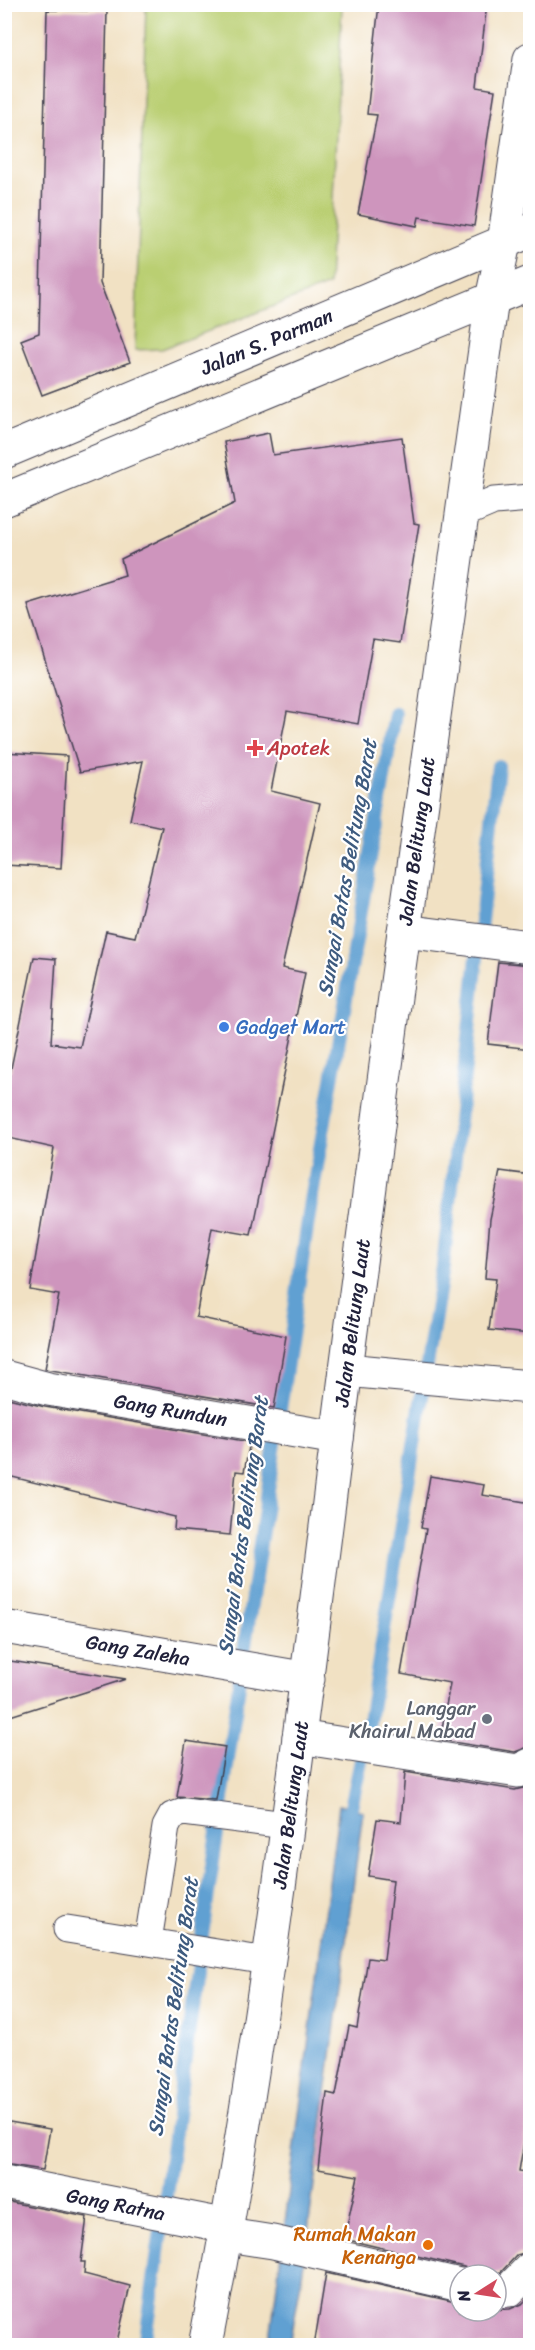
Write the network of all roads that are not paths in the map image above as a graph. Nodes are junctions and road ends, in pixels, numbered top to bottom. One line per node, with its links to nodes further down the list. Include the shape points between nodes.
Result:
1 (531, 59): 2 (main road, Jalan Belitung Laut)
2 (517, 237): 4 (main road, Jalan Belitung Laut); 5 (main road, Jalan S. Parman)
3 (531, 283): 4 (main road)
4 (492, 299): 6 (main road); 8 (main road, Jalan Belitung Laut)
5 (4, 452)
6 (6, 493)
7 (531, 498): 8 (lane, via 494,501)
8 (461, 515): 9 (main road, Jalan Belitung Laut)
9 (404, 931): 10 (main road); 11 (main road, Jalan Belitung Laut)
10 (531, 947)
11 (346, 1370): 13 (main road); 14 (main road, Jalan Belitung Laut)
12 (4, 1377): 14 (main road, Gang Rundun, via 48,1389)
13 (531, 1387)
14 (338, 1438): 16 (main road, Jalan Belitung Laut)
15 (4, 1626): 16 (main road, Gang Zaleha)
16 (308, 1679): 17 (main road, Jalan Belitung Laut)
17 (299, 1737): 18 (main road, via 518,1770); 19 (main road, Jalan Belitung Laut)
18 (531, 1765)
19 (286, 1825): 21 (lane, via 184,1812 172,1816); 22 (main road, Jalan Belitung Laut)
20 (67, 1929): 21 (lane)
21 (148, 1941): 22 (lane)
22 (267, 1961): 24 (main road, Jalan Belitung Laut)
23 (4, 2182): 24 (main road, Gang Ratna, via 117,2203)
24 (227, 2230): 26 (main road, Gang Ratna); 28 (main road, Jalan Belitung Laut)
25 (531, 2270): 27 (main road)
26 (448, 2281)
27 (508, 2290)
28 (205, 2346)

